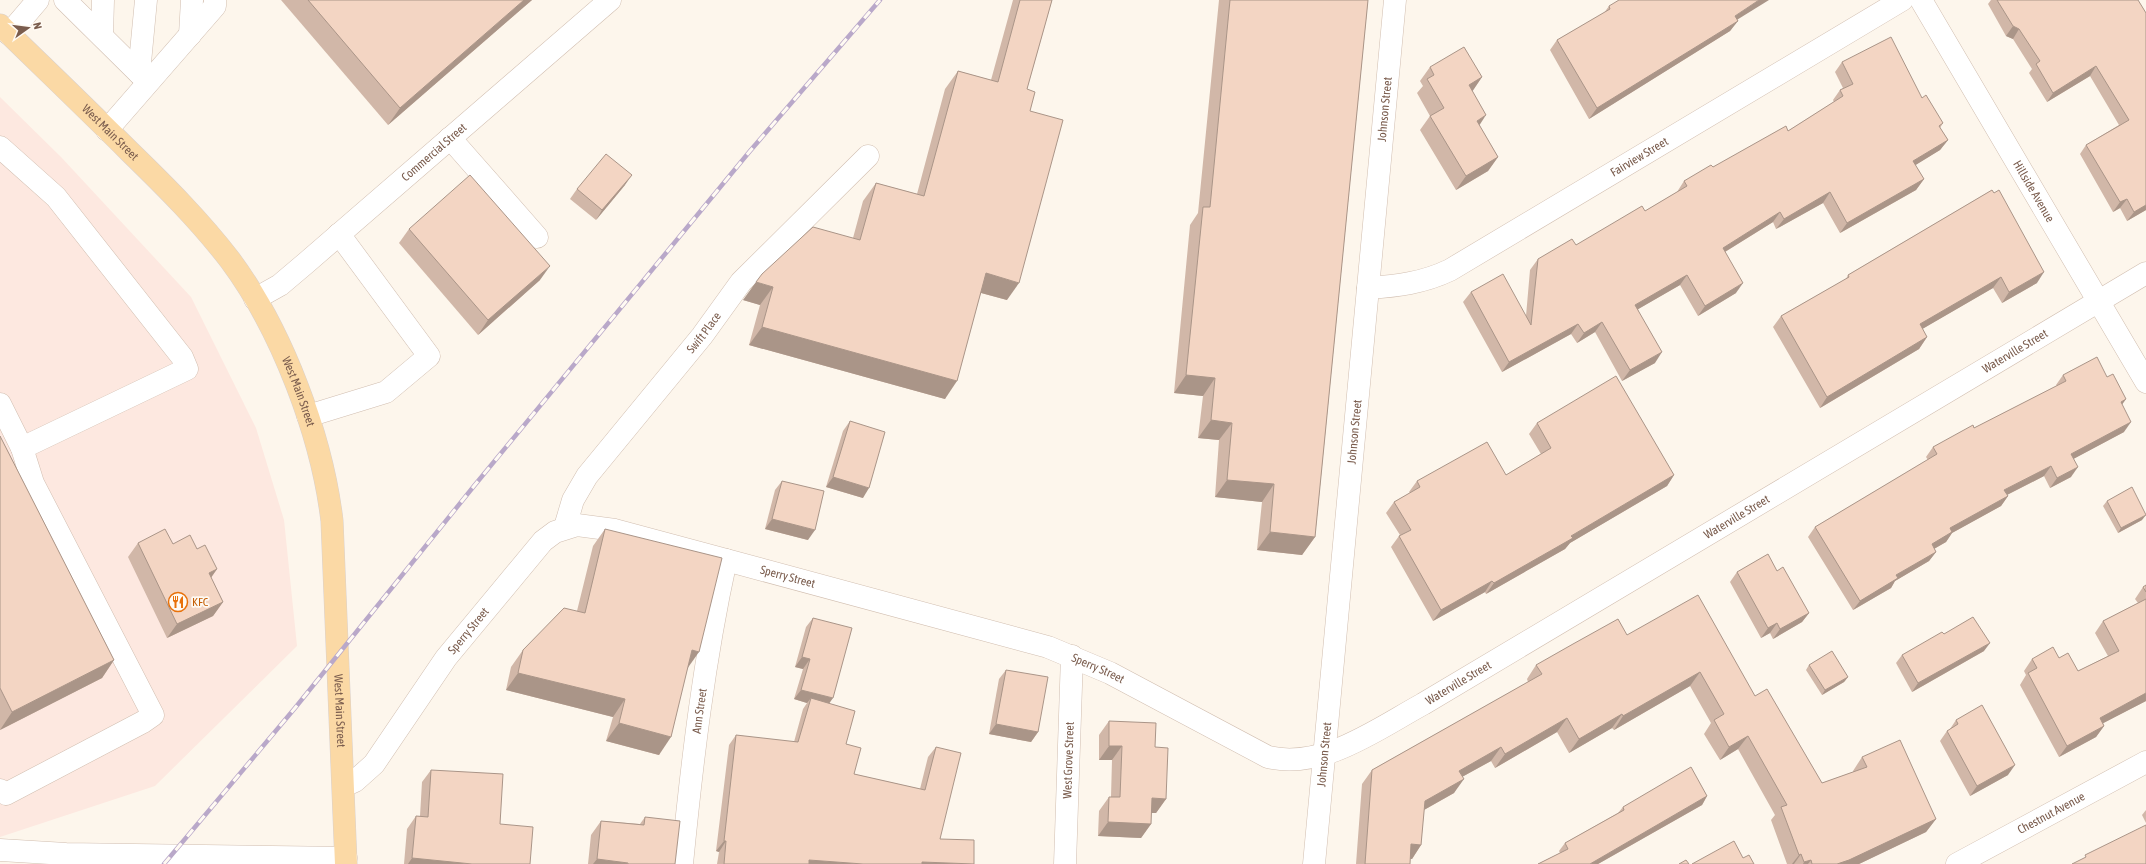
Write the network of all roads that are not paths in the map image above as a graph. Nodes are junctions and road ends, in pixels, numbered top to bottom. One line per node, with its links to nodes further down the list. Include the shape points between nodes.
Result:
1 (38, 0): 11 (street)
2 (65, 0): 13 (street)
3 (103, 0): 13 (street)
4 (146, 0): 14 (street)
5 (192, 0): 12 (street)
6 (214, 0): 12 (street, via 214,6)
7 (610, 0): 16 (street, Commercial Street)
8 (1395, 0): 22 (street, Johnson Street)
9 (1902, 0): 22 (street, Fairview Street, via 1450,270 1413,284)
10 (1921, 0): 24 (street, Hillside Avenue)
11 (4, 29): 15 (main road, West Main Street)
12 (190, 35): 14 (street)
13 (102, 36): 14 (street)
14 (144, 78): 15 (street)
15 (107, 130): 23 (main road, West Main Street, via 160,181 215,241)
16 (450, 138): 19 (street, Commercial Street); 20 (street)
17 (0, 147): 28 (street, via 56,197 182,357 187,369)
18 (868, 156): 29 (street, Swift Place, via 741,282 702,336 587,476 573,500)
19 (339, 234): 23 (street, Commercial Street, via 280,285); 27 (street, via 429,356 386,392)
20 (536, 237)
21 (2146, 273): 24 (street, Waterville Street)
22 (1368, 288): 32 (street, Johnson Street)
23 (255, 299): 27 (main road, West Main Street, via 283,354)
24 (2099, 302): 25 (street, Hillside Avenue); 32 (street, Waterville Street, via 1429,700 1363,737)
25 (2146, 382)
26 (0, 404): 28 (street)
27 (308, 416): 34 (main road, West Main Street, via 323,466 332,521)
28 (22, 448): 35 (street, via 33,483 153,715 6,794)
29 (565, 527): 30 (street, Sperry Street, via 577,525 608,528); 34 (street, Sperry Street, via 555,532 531,553 446,658 374,764 355,781)
30 (726, 560): 31 (street, Sperry Street, via 1015,637); 38 (street, Ann Street, via 698,717)
31 (1072, 656): 32 (street, Sperry Street, via 1110,672 1268,757 1300,760); 39 (street, West Grove Street)
32 (1324, 754): 40 (street, Johnson Street)
33 (2146, 762): 41 (street, Chestnut Avenue)
34 (344, 786): 37 (main road, West Main Street)
35 (0, 790)
36 (0, 850): 37 (street)
37 (346, 861)
38 (682, 864)
39 (1065, 864)
40 (1314, 864)
41 (1957, 864)

